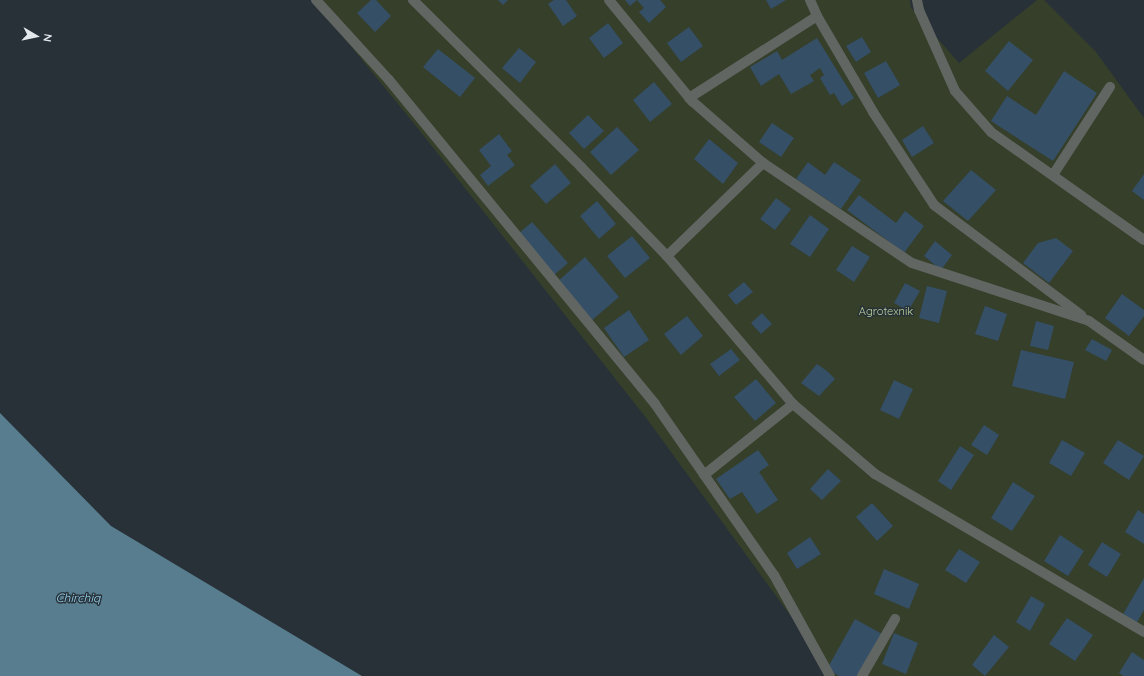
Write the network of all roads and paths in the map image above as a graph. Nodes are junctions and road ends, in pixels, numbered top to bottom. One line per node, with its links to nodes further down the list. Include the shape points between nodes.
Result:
1 (413, 0): 12 (street, via 581,166)
2 (609, 0): 8 (street)
3 (810, 0): 6 (street)
4 (917, 0): 10 (street, via 919,10 955,91 991,132)
5 (321, 2): 16 (street, via 389,80 650,398)
6 (817, 16): 8 (street); 13 (street, via 873,112 934,205)
7 (1110, 87): 10 (street)
8 (689, 98): 9 (street)
9 (763, 163): 12 (street); 13 (street, via 912,263)
10 (1053, 175): 11 (street)
11 (1144, 240)
12 (667, 256): 15 (street)
13 (1089, 321): 14 (street)
14 (1144, 360)
15 (794, 404): 16 (street); 18 (street, via 875,474)
16 (704, 475): 19 (street, via 774,575)
17 (895, 619): 20 (street)
18 (1144, 632)
19 (830, 676)
20 (862, 676)

